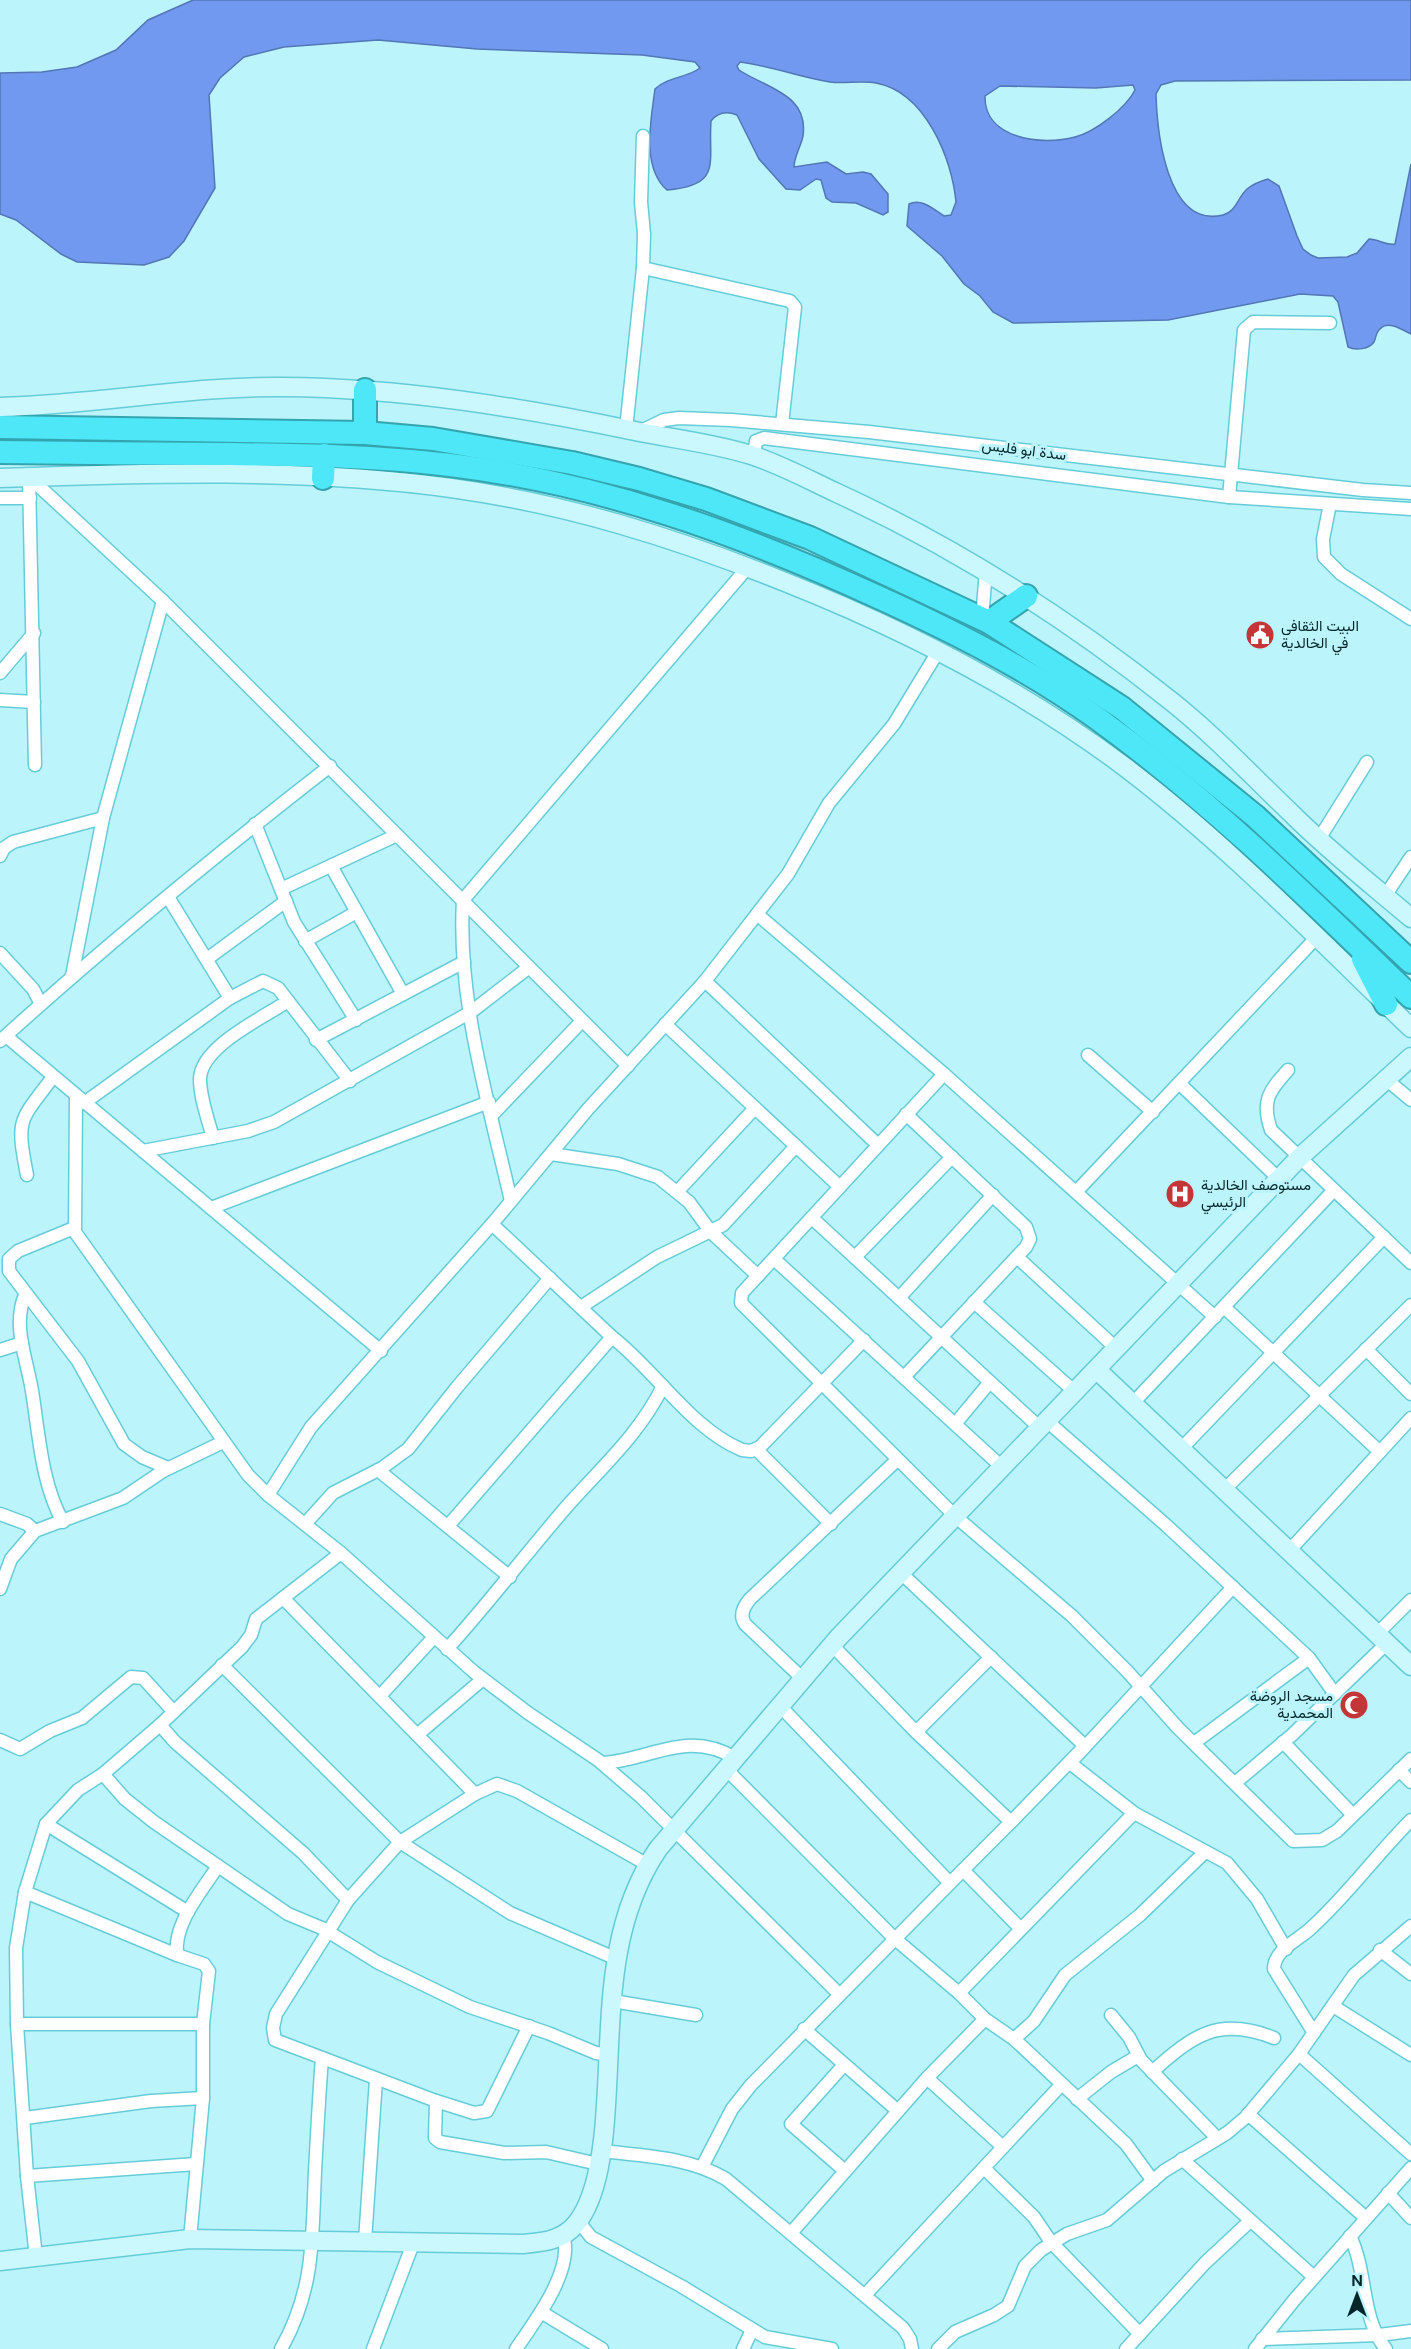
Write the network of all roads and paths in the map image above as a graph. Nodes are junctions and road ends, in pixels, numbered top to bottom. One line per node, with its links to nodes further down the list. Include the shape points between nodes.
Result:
1 (643, 136): 2 (street)
2 (643, 268): 6 (street, via 790,301 795,307); 8 (street)
3 (1330, 323): 13 (street, via 1253,322 1244,330)
4 (365, 390): 5 (main road, via 222,388 79,404); 8 (main road, via 512,407); 9 (highway)
5 (0, 407)
6 (782, 424): 8 (street, سدة ابو فليس, via 679,418); 13 (street, سدة ابو فليس)
7 (0, 427): 9 (highway)
8 (633, 430): 12 (main road)
9 (365, 433): 29 (highway, via 434,439 560,461 706,499 810,538)
10 (0, 452): 11 (highway)
11 (324, 455): 16 (highway); 27 (highway, via 451,465 576,487 698,523)
12 (754, 456): 18 (street, سدة ابو فليس, via 756,441 764,438); 24 (main road, via 898,521)
13 (1231, 475): 17 (street, سدة ابو فليس); 18 (street)
14 (29, 477): 15 (main road); 16 (main road, via 182,474); 20 (street); 26 (street)
15 (0, 478)
16 (323, 478): 23 (main road, via 448,488 540,503 631,526)
17 (1411, 493)
18 (1229, 497): 21 (street, سدة ابو فليس)
19 (0, 498): 20 (street)
20 (30, 498): 30 (street)
21 (1330, 504): 22 (street, سدة ابو فليس); 28 (street, via 1323,539 1324,557 1341,574)
22 (1411, 509)
23 (748, 567): 27 (main road); 50 (street)
24 (986, 571): 25 (main road); 29 (street)
25 (1026, 596): 29 (highway); 43 (main road, via 1171,701 1230,751)
26 (162, 602): 37 (street); 40 (street)
27 (879, 609): 31 (main road); 39 (highway, via 957,634 1044,683 1133,745)
28 (1411, 619)
29 (986, 620): 38 (highway, via 1122,708)
30 (33, 633): 32 (street); 34 (street)
31 (939, 650): 52 (street, via 894,724 833,797 788,874); 54 (main road, via 1030,701 1127,768 1222,848)
32 (0, 673)
33 (0, 700): 34 (street)
34 (34, 702): 36 (street)
35 (1367, 762): 43 (street)
36 (35, 765)
37 (330, 766): 41 (street); 42 (street)
38 (1206, 774): 39 (highway); 60 (highway)
39 (1188, 790): 56 (highway)
40 (103, 818): 44 (street, via 13,842); 62 (street)
41 (255, 824): 47 (street); 49 (street)
42 (397, 835): 46 (street); 50 (street)
43 (1319, 839): 48 (main road)
44 (0, 856)
45 (1411, 857): 48 (street)
46 (331, 866): 47 (street); 51 (street)
47 (283, 895): 55 (street); 58 (street)
48 (1385, 896): 53 (main road)
49 (168, 897): 58 (street); 62 (street)
50 (463, 900): 59 (street); 61 (street)
51 (355, 913): 55 (street); 64 (street)
52 (757, 914): 63 (street); 81 (street)
53 (1411, 918)
54 (1317, 938): 69 (main road); 85 (street)
55 (305, 941): 71 (street)
56 (1354, 942): 65 (highway); 69 (highway)
57 (0, 953): 68 (street, via 33,989)
58 (207, 959): 66 (street)
59 (464, 962): 64 (street); 70 (street)
60 (1411, 962)
61 (528, 968): 70 (street); 72 (street)
62 (72, 976): 68 (street)
63 (705, 981): 73 (street); 94 (street)
64 (403, 994): 71 (street)
65 (1411, 997)
66 (231, 998): 67 (street, via 255,983 267,981); 86 (street)
67 (288, 1001): 76 (street); 93 (street, via 216,1048 205,1060 201,1085)
68 (41, 1004): 75 (street)
69 (1386, 1004): 74 (main road)
70 (471, 1012): 84 (street); 88 (street)
71 (356, 1020): 76 (street)
72 (582, 1021): 79 (street); 92 (street)
73 (665, 1024): 79 (street); 89 (street)
74 (1411, 1029)
75 (3, 1038): 82 (street)
76 (316, 1040): 84 (street)
77 (1088, 1055): 90 (street)
78 (1411, 1057): 83 (main road)
79 (628, 1066): 97 (street)
80 (1288, 1070): 99 (street, via 1268,1095 1268,1122 1275,1136)
81 (944, 1074): 91 (street); 105 (street)
82 (53, 1077): 86 (street); 100 (street, via 22,1121)
83 (1387, 1080): 87 (street); 99 (main road)
84 (350, 1081): 93 (street, via 274,1122)
85 (1179, 1083): 90 (street); 101 (street)
86 (80, 1100): 96 (street); 111 (street)
87 (1411, 1100)
88 (489, 1102): 92 (street); 108 (street)
89 (755, 1108): 95 (street); 104 (street)
90 (1153, 1112): 105 (street)
91 (906, 1114): 94 (street); 98 (street)
92 (492, 1115): 107 (street)
93 (213, 1138): 96 (street)
94 (878, 1145): 102 (street)
95 (796, 1146): 102 (street); 112 (street, via 723,1225)
96 (143, 1151): 108 (street)
97 (551, 1154): 104 (street, via 643,1170); 107 (street)
98 (952, 1157): 106 (street); 114 (street)
99 (1299, 1158): 101 (main road); 103 (street)
100 (27, 1175)
101 (1279, 1179): 120 (main road)
102 (840, 1187): 109 (street)
103 (1334, 1190): 113 (street); 125 (street)
104 (677, 1192): 112 (street)
105 (1076, 1192): 120 (street)
106 (993, 1195): 115 (street, via 1030,1232 1029,1243); 122 (street)
107 (511, 1202): 110 (street)
108 (211, 1208): 135 (street)
109 (812, 1218): 114 (street); 116 (street)
110 (492, 1224): 119 (street); 135 (street)
111 (74, 1228): 121 (street, via 11,1256 9,1271); 149 (street, via 81,1244)
112 (711, 1232): 118 (street); 124 (street, via 657,1257)
113 (1384, 1237): 117 (street); 136 (street)
114 (855, 1257): 122 (street)
115 (1017, 1257): 123 (street); 132 (street)
116 (774, 1259): 118 (street); 130 (street)
117 (1411, 1263)
118 (758, 1276): 140 (street, via 742,1293 741,1303)
119 (550, 1278): 124 (street); 156 (street, via 408,1449)
120 (1180, 1284): 127 (street); 132 (main road)
121 (25, 1295): 131 (street, via 21,1303); 154 (street, via 78,1361 124,1444)
122 (899, 1298): 129 (street)
123 (974, 1302): 129 (street); 142 (street)
124 (581, 1307): 128 (street)
125 (1224, 1307): 127 (street); 136 (street)
126 (1410, 1308): 134 (street)
127 (1215, 1317): 145 (street)
128 (612, 1337): 141 (street, via 632,1352); 164 (street)
129 (941, 1337): 138 (street); 139 (street)
130 (864, 1340): 138 (street); 140 (street)
131 (22, 1343): 133 (street); 161 (street, via 41,1453)
132 (1117, 1349): 137 (main road)
133 (0, 1350)
134 (1366, 1350): 143 (street); 144 (street)
135 (381, 1351): 158 (street, via 311,1427)
136 (1273, 1353): 144 (street); 150 (street)
137 (1097, 1370): 142 (main road); 145 (main road)
138 (904, 1377): 147 (street)
139 (990, 1382): 147 (street); 148 (street)
140 (821, 1385): 151 (street); 153 (street)
141 (663, 1386): 151 (street, via 694,1418 738,1448); 169 (street, via 626,1443 570,1503)
142 (1075, 1392): 148 (main road)
143 (1411, 1394)
144 (1319, 1395): 152 (street); 157 (street)
145 (1133, 1403): 150 (main road)
146 (1411, 1418): 152 (street)
147 (955, 1424): 155 (street)
148 (1044, 1425): 155 (main road); 170 (street)
149 (223, 1442): 154 (street); 158 (street)
150 (1182, 1448): 157 (main road)
151 (756, 1449): 163 (street)
152 (1380, 1452): 166 (street)
153 (897, 1460): 160 (street); 163 (street)
154 (168, 1468): 161 (street, via 123,1498)
155 (1003, 1468): 160 (main road)
156 (378, 1470): 162 (street, via 333,1493); 164 (street)
157 (1226, 1488): 166 (main road)
158 (268, 1495): 162 (street)
159 (0, 1515): 165 (street, via 27,1524)
160 (955, 1516): 168 (main road); 184 (street, via 1072,1616)
161 (63, 1522): 165 (street)
162 (305, 1524): 167 (street)
163 (831, 1524): 183 (street, via 750,1599 742,1613 745,1624)
164 (447, 1526): 169 (street)
165 (35, 1531): 171 (street, via 11,1559)
166 (1289, 1551): 175 (main road)
167 (341, 1553): 172 (street); 174 (street)
168 (901, 1573): 176 (main road); 178 (street)
169 (510, 1577): 177 (street)
170 (1233, 1587): 179 (street); 184 (street)
171 (0, 1589)
172 (282, 1598): 180 (street, via 256,1619 246,1641); 186 (street)
173 (1411, 1600): 175 (street)
174 (434, 1637): 177 (street); 186 (street)
175 (1383, 1638): 181 (main road); 185 (street)
176 (832, 1645): 183 (main road); 190 (street)
177 (447, 1649): 182 (street)
178 (991, 1657): 190 (street); 195 (street)
179 (1309, 1658): 185 (street); 194 (street)
180 (222, 1665): 188 (street); 211 (street)
181 (1411, 1665)
182 (483, 1679): 191 (street); 197 (street)
183 (803, 1679): 187 (main road)
184 (1140, 1685): 194 (street); 195 (street)
185 (1335, 1694): 193 (street)
186 (380, 1696): 191 (street)
187 (780, 1706): 198 (main road); 216 (street)
188 (173, 1711): 189 (street); 192 (street, via 143,1678 131,1677 82,1718 20,1749)
189 (160, 1725): 201 (street); 218 (street, via 303,1853)
190 (916, 1732): 208 (street)
191 (417, 1735): 204 (street)
192 (0, 1740)
193 (1283, 1742): 203 (street); 206 (street)
194 (1194, 1743): 203 (street)
195 (1085, 1746): 199 (street); 208 (street)
196 (1411, 1759): 200 (street)
197 (602, 1763): 198 (street, via 692,1745 712,1747); 210 (street)
198 (730, 1763): 210 (main road); 223 (street)
199 (1070, 1763): 205 (street); 208 (street)
200 (1399, 1770): 202 (street); 206 (street)
201 (103, 1774): 209 (street, via 78,1790); 214 (street, via 153,1822)
202 (1411, 1782)
203 (1235, 1783): 206 (street, via 1293,1841 1329,1837)
204 (475, 1794): 211 (street); 213 (street, via 497,1784 517,1791)
205 (1134, 1813): 212 (street); 221 (street)
206 (1353, 1815)
207 (1411, 1820): 224 (street, via 1323,1917)
208 (1011, 1822): 215 (street)
209 (46, 1824): 217 (street); 219 (street)
210 (675, 1828): 213 (main road); 229 (street)
211 (400, 1842): 218 (street); 227 (street, via 510,1913)
212 (1205, 1852): 224 (street, via 1227,1863 1244,1881); 242 (street, via 1140,1915 1065,1975 1034,2021)
213 (648, 1865): 227 (main road, via 624,1919)
214 (218, 1866): 219 (street); 222 (street, via 288,1914)
215 (963, 1870): 216 (street); 221 (street)
216 (950, 1883): 223 (street)
217 (24, 1892): 226 (street); 236 (street, via 16,1948)
218 (348, 1900): 222 (street)
219 (188, 1912): 226 (street, via 175,1942)
220 (1411, 1926): 225 (street)
221 (1020, 1928): 230 (street)
222 (329, 1931): 238 (street, via 377,1962 443,1995); 247 (street, via 276,2014 273,2028 275,2040)
223 (894, 1938): 229 (street); 230 (street)
224 (1286, 1949): 240 (street, via 1275,1960 1274,1969)
225 (1380, 1950): 228 (street); 232 (street, via 1354,1975)
226 (177, 1955): 237 (street, via 204,1964 208,1971)
227 (617, 1959): 231 (main road)
228 (1411, 1974)
229 (838, 1993): 239 (street)
230 (958, 1993): 235 (street)
231 (613, 2001): 233 (street); 244 (main road)
232 (1333, 2006): 240 (street); 245 (street)
233 (696, 2015)
234 (1111, 2015): 246 (street)
235 (985, 2019): 242 (street); 250 (street)
236 (17, 2024): 237 (street); 258 (street)
237 (203, 2024): 253 (street)
238 (529, 2026): 244 (street); 255 (street, via 487,2110 474,2113)
239 (804, 2029): 248 (street); 265 (street, via 732,2109)
240 (1314, 2033): 243 (street)
241 (1274, 2038): 249 (street, via 1239,2028 1212,2031 1197,2036)
242 (1014, 2039): 252 (street)
243 (1299, 2054): 257 (street); 261 (street)
244 (609, 2055): 262 (main road)
245 (1411, 2055)
246 (1138, 2056): 249 (street); 254 (street)
247 (322, 2058): 251 (street); 280 (street)
248 (843, 2066): 256 (street); 268 (street, via 791,2124)
249 (1152, 2072): 259 (street)
250 (927, 2078): 256 (street); 260 (street)
251 (376, 2079): 255 (street); 281 (street)
252 (1062, 2084): 254 (street); 260 (street)
253 (203, 2098): 258 (street); 264 (street)
254 (1077, 2099): 270 (street, via 1126,2144)
255 (436, 2101): 262 (street, via 435,2138 440,2142 504,2153 546,2152)
256 (898, 2111): 268 (street)
257 (1248, 2114): 259 (street); 272 (street)
258 (25, 2118): 269 (street)
259 (1217, 2138): 263 (street)
260 (1003, 2147): 266 (street)
261 (1411, 2154)
262 (600, 2158): 265 (street, via 666,2159); 274 (main road, via 587,2205)
263 (1182, 2159): 270 (street); 275 (street)
264 (196, 2164): 269 (street); 279 (street)
265 (702, 2167): 276 (street, via 726,2179)
266 (984, 2168): 283 (street, via 1034,2217); 287 (street)
267 (1411, 2168): 271 (street)
268 (845, 2171): 276 (street)
269 (27, 2176): 284 (street)
270 (1153, 2181): 283 (street, via 1107,2220)
271 (1388, 2193): 272 (street); 273 (street)
272 (1366, 2218): 278 (street)
273 (1411, 2218)
274 (578, 2221): 277 (main road); 289 (street, via 591,2237)
275 (1250, 2221): 286 (street); 291 (street)
276 (791, 2233): 287 (street)
277 (562, 2235): 282 (main road, via 550,2241 522,2244); 288 (street, via 566,2258)
278 (1350, 2236): 286 (street); 292 (street, via 1359,2258)
279 (190, 2239): 280 (main road); 284 (main road)
280 (314, 2240): 281 (main road); 294 (street, via 309,2280)
281 (365, 2241): 282 (main road)
282 (414, 2241): 295 (street)
283 (1051, 2242): 291 (street); 301 (street, via 1025,2266 1008,2306 955,2332)
284 (36, 2257): 285 (main road)
285 (0, 2261)
286 (1314, 2277): 293 (street)
287 (865, 2295): 300 (street, via 903,2328)
288 (541, 2312): 296 (street); 297 (street)
289 (752, 2330): 298 (street); 299 (street, via 765,2337)
290 (1411, 2331): 292 (street)
291 (1140, 2334): 302 (street)
292 (1375, 2335): 293 (street); 303 (street)
293 (1258, 2344)
294 (281, 2349)
295 (373, 2349)
296 (516, 2349)
297 (602, 2349)
298 (743, 2349)
299 (832, 2349)
300 (912, 2349)
301 (938, 2349)
302 (1126, 2349)
303 (1386, 2349)

